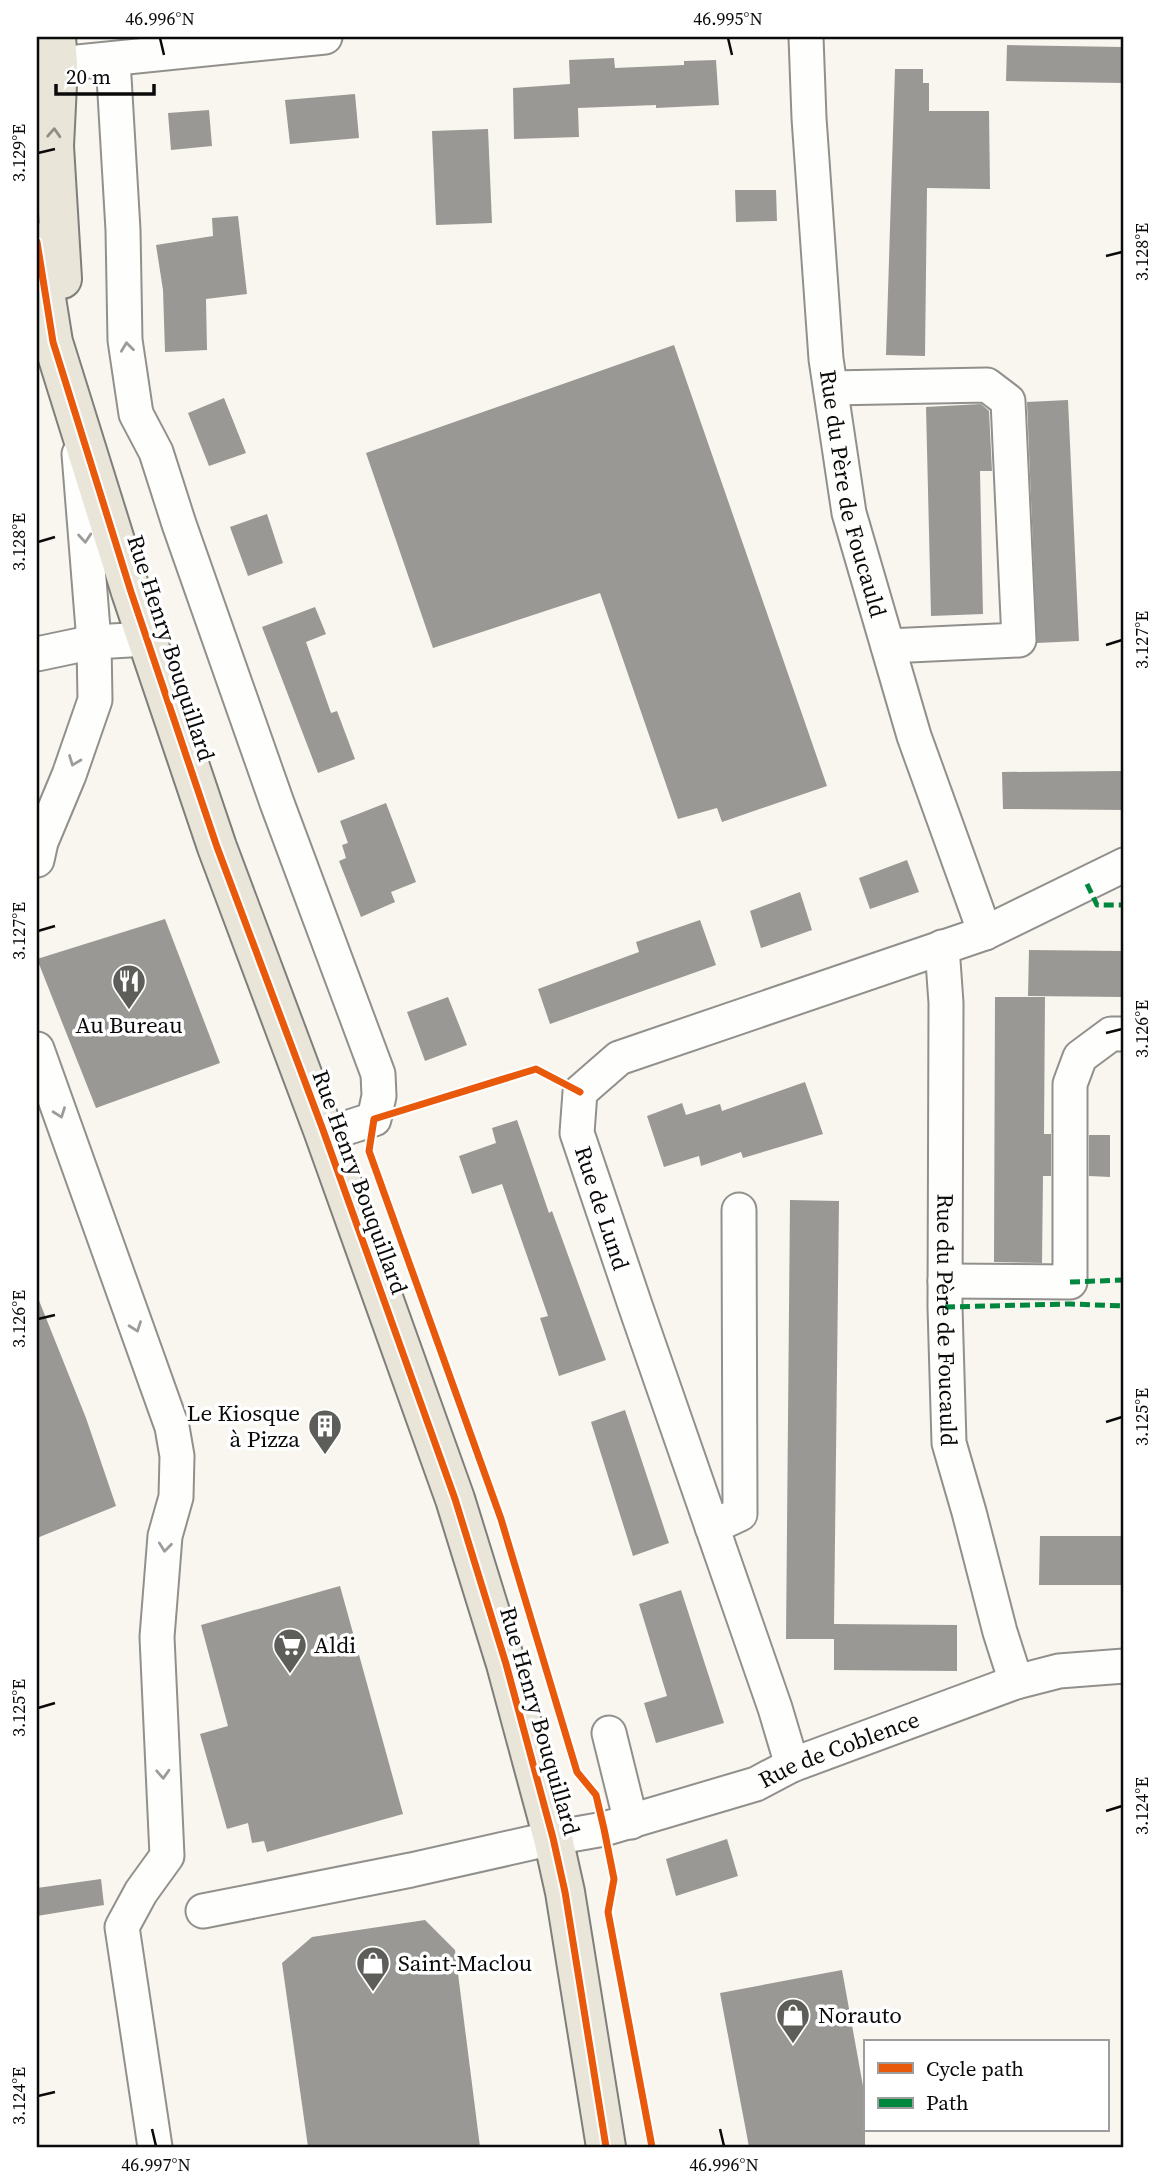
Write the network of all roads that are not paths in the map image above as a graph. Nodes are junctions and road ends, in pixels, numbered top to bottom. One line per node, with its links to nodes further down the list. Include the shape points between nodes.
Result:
1 (325, 37): 4 (street)
2 (806, 37): 8 (street, Rue du Père de Foucauld)
3 (57, 51): 4 (street); 7 (main road, Rue Henry Bouquillard, one-way to 3, via 54,146)
4 (113, 60): 20 (street, one-way to 4, via 374,1119 378,1074 272,790 156,452 136,414 125,340)
5 (37, 198): 7 (main road, Rue Henry Bouquillard)
6 (37, 242): 9 (main road, Rue Henry Bouquillard, via 53,342)
7 (66, 345): 9 (main road, Rue Henry Bouquillard)
8 (831, 388): 12 (street, Rue du Père de Foucauld, via 849,513); 12 (street, via 987,385 1008,401 1019,640)
9 (77, 421): 10 (main road, Rue Henry Bouquillard); 11 (street, one-way to 11)
10 (147, 639): 11 (street); 20 (main road, Rue Henry Bouquillard, via 217,847)
11 (94, 642): 13 (street); 14 (street, one-way to 14, via 95,700)
12 (888, 646): 16 (street, Rue du Père de Foucauld)
13 (37, 654)
14 (37, 860)
15 (1124, 866): 16 (street, Rue de Lund)
16 (985, 933): 17 (street, Rue de Lund)
17 (942, 947): 22 (street, Rue du Père de Foucauld); 23 (street, Rue de Lund, via 619,1058 580,1092 577,1133)
18 (1124, 1034): 22 (street, via 1111,1034 1080,1057 1070,1084 1070,1282)
19 (37, 1049): 31 (street, one-way to 31, via 172,1427 177,1456 176,1497 165,1536 157,1637 167,1856 121,1927)
20 (323, 1130): 29 (main road, Rue Henry Bouquillard, via 455,1499)
21 (739, 1210): 23 (street, via 740,1514)
22 (946, 1281): 25 (street, Rue du Père de Foucauld, via 948,1443)
23 (712, 1527): 27 (street, Rue de Lund)
24 (1124, 1667): 25 (street, Rue de Coblence, via 1059,1671)
25 (1016, 1682): 27 (street, Rue de Coblence)
26 (609, 1733): 28 (street)
27 (792, 1765): 28 (street, Rue de Coblence, via 756,1784)
28 (631, 1822): 29 (street, Rue de Coblence)
29 (553, 1838): 30 (street, Rue de Coblence); 32 (main road, Rue Henry Bouquillard)
30 (203, 1911)
31 (155, 2147)
32 (606, 2147)

